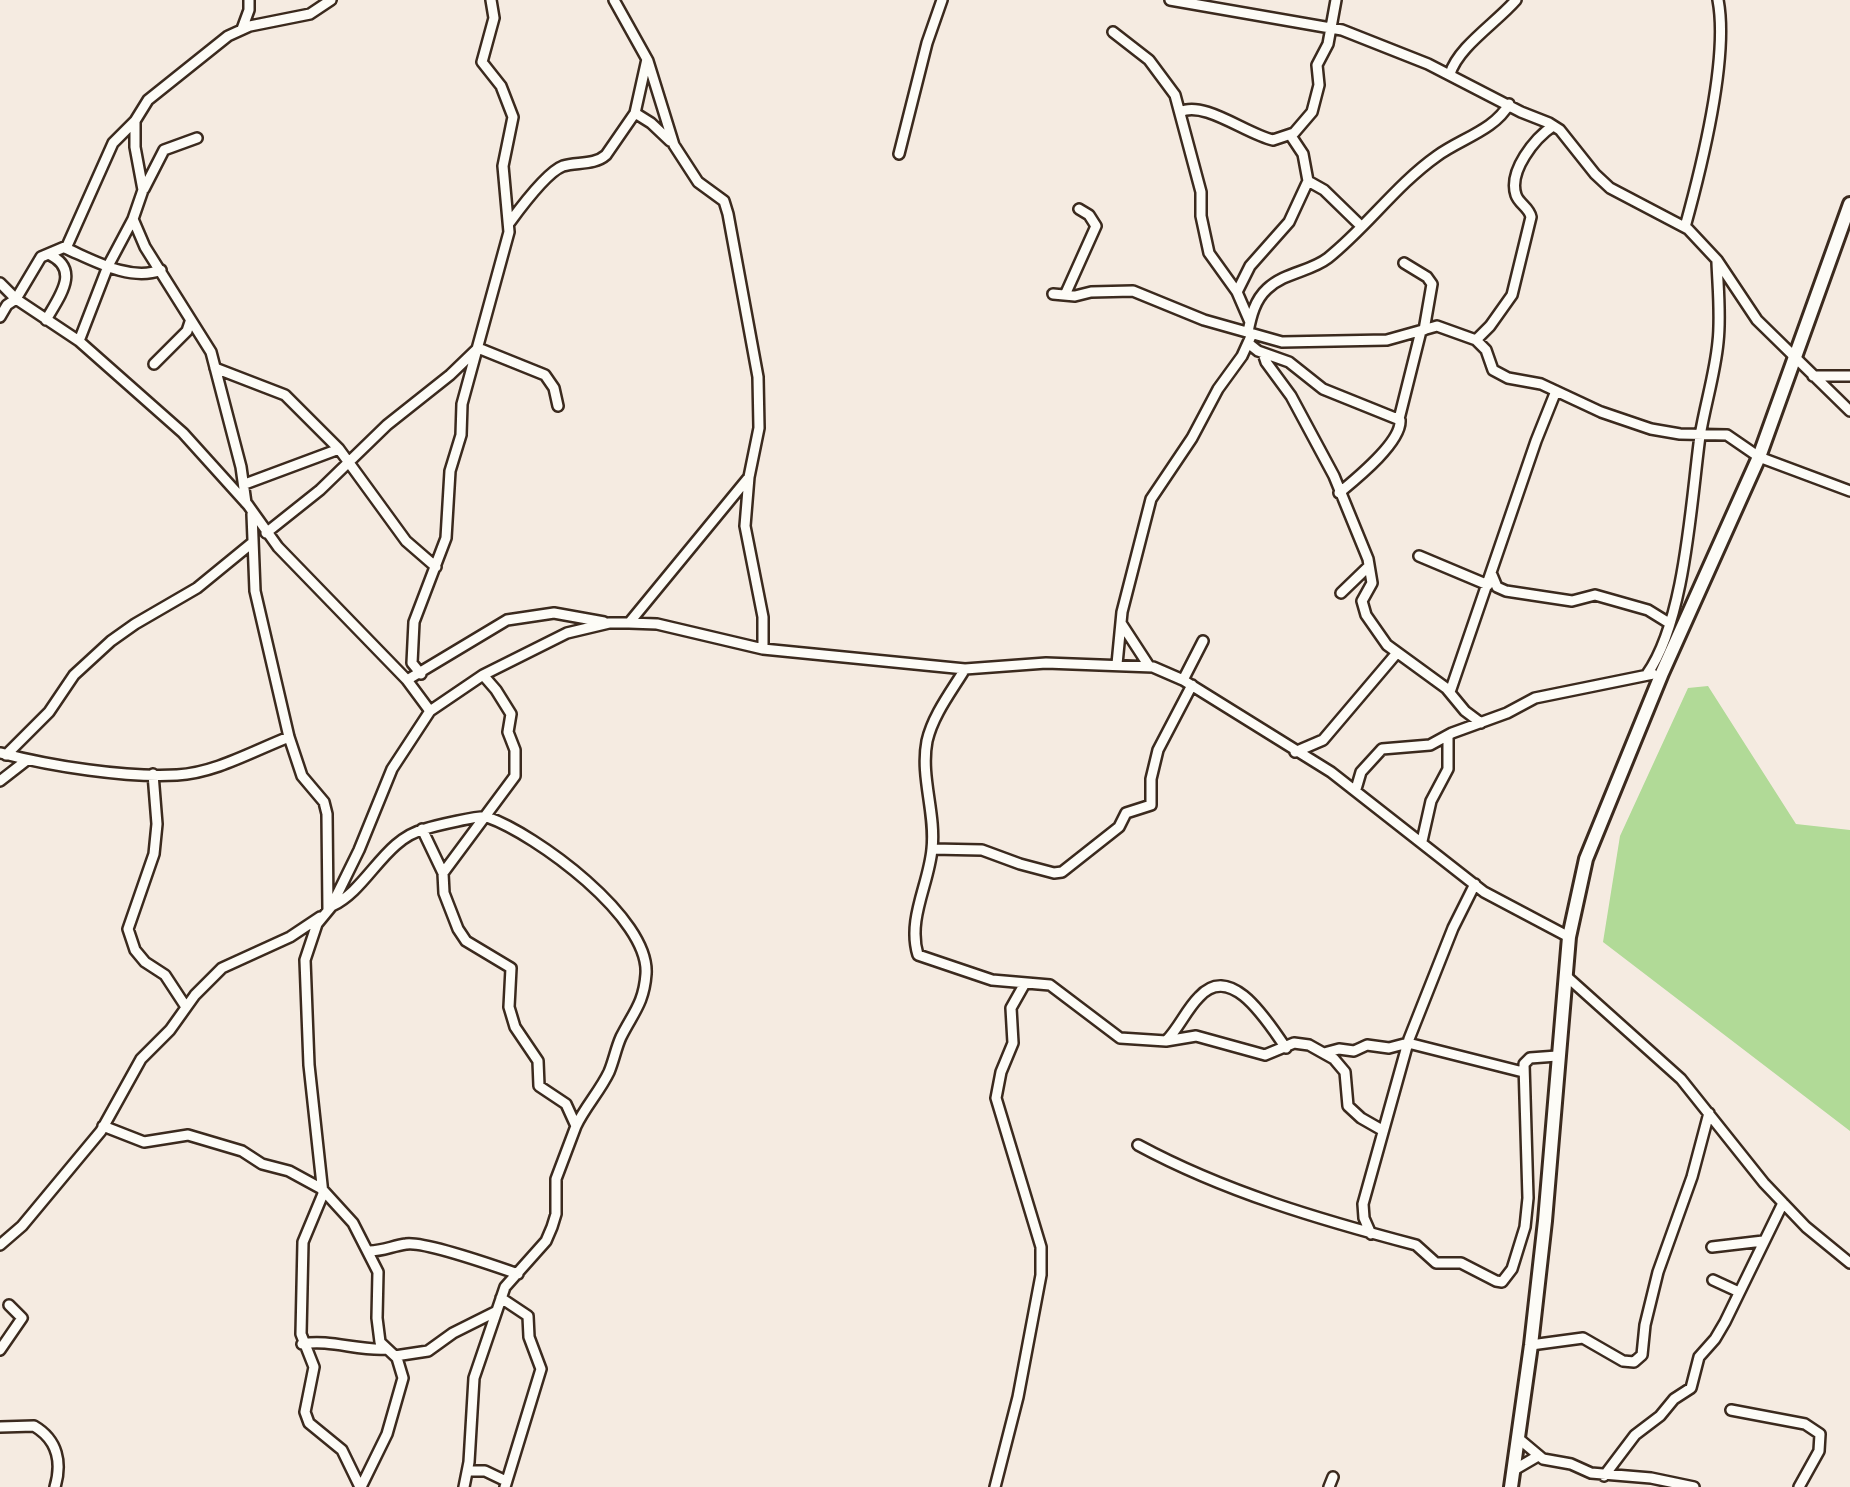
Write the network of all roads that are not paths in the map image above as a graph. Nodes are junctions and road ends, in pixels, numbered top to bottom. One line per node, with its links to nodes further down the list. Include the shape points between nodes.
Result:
1 (249, 0): 12 (street)
2 (331, 0): 12 (street, via 310,15)
3 (491, 0): 30 (street, via 494,19 482,59 501,86 513,117 503,166)
4 (614, 0): 14 (street)
5 (942, 0): 24 (street, via 920,65)
6 (1170, 0): 10 (street)
7 (1336, 0): 11 (street)
8 (1516, 0): 15 (street, via 1490,29 1464,48)
9 (1718, 0): 32 (street, via 1721,39 1706,140)
10 (1189, 1): 11 (street)
11 (1329, 27): 15 (street, via 1380,43); 21 (street, via 1328,44 1317,65 1316,103 1307,121)
12 (242, 29): 19 (street, via 148,100)
13 (1113, 32): 17 (street, via 1154,66 1175,95)
14 (647, 58): 18 (street); 23 (street)
15 (1450, 74): 16 (street)
16 (1509, 104): 20 (street); 31 (street, via 1498,119 1437,155 1406,180)
17 (1180, 112): 21 (street, via 1206,111 1272,140); 40 (street, via 1201,192 1209,253)
18 (635, 113): 23 (street); 30 (street, via 603,158 560,167)
19 (135, 121): 26 (street); 33 (street, via 113,143)
20 (1553, 126): 32 (street, via 1610,188); 49 (street, via 1528,153 1514,183 1516,198 1531,217 1513,293)
21 (1291, 135): 25 (street, via 1303,154)
22 (197, 138): 26 (street, via 164,150)
23 (674, 145): 66 (street, via 698,182 724,201 728,214 758,377 759,428)
24 (899, 154)
25 (1308, 181): 31 (street); 40 (street, via 1289,222 1250,266)
26 (143, 190): 29 (street)
27 (1850, 204): 53 (main road)
28 (1079, 208): 42 (street, via 1096,226)
29 (133, 219): 37 (street); 38 (street, via 135,230)
30 (510, 222): 51 (street)
31 (1361, 226): 48 (street, via 1324,261 1285,276 1267,289 1259,298)
32 (1685, 227): 35 (street)
33 (65, 248): 34 (street); 37 (street)
34 (48, 254): 43 (street, via 38,261); 45 (street, via 65,266 67,275)
35 (1717, 260): 53 (street, via 1757,320); 62 (street, via 1718,339)
36 (1404, 263): 47 (street, via 1432,283)
37 (108, 266): 38 (street, via 141,274); 50 (street)
38 (161, 270): 46 (street)
39 (0, 282): 43 (street)
40 (1237, 292): 48 (street)
41 (1053, 295): 42 (street)
42 (1065, 295): 48 (street, via 1133,291)
43 (16, 299): 44 (street); 45 (street)
44 (0, 317)
45 (46, 320): 50 (street)
46 (190, 323): 54 (street); 55 (street, via 211,352)
47 (1422, 331): 48 (street, via 1387,340 1296,343); 49 (street, via 1437,326); 61 (street)
48 (1250, 333): 52 (street); 79 (street, via 1192,438 1151,499)
49 (1476, 340): 58 (street, via 1495,372)
50 (79, 341): 70 (street, via 183,433)
51 (478, 348): 59 (street, via 545,375); 65 (street); 76 (street, via 462,404 461,435 450,471 446,538)
52 (1263, 353): 61 (street, via 1289,362 1322,389); 69 (street, via 1330,468)
53 (1794, 359): 56 (street); 64 (main road)
54 (154, 365)
55 (215, 368): 63 (street, via 285,395); 67 (street)
56 (1813, 376): 57 (street); 60 (street)
57 (1850, 376)
58 (1556, 391): 62 (street, via 1651,429); 77 (street)
59 (558, 406)
60 (1850, 411)
61 (1399, 419): 69 (street, via 1399,430 1390,444)
62 (1701, 433): 64 (street, via 1733,437); 82 (street, via 1693,502)
63 (339, 449): 65 (street); 67 (street)
64 (1759, 457): 68 (street); 89 (main road)
65 (348, 464): 72 (street); 76 (street, via 406,541)
66 (749, 477): 81 (street); 84 (street, via 745,526 763,617)
67 (245, 484): 70 (street)
68 (1850, 491)
69 (1339, 493): 75 (street)
70 (246, 503): 71 (street)
71 (252, 514): 72 (street); 73 (street)
72 (266, 533): 93 (street)
73 (252, 543): 98 (street, via 255,592); 101 (street, via 197,588 111,641 74,674 49,712)
74 (1419, 556): 77 (street)
75 (1369, 566): 78 (street); 85 (street, via 1373,583 1362,608)
76 (436, 567): 90 (street, via 411,635 412,663)
77 (1490, 580): 82 (street, via 1506,591 1577,601 1595,595 1648,610); 95 (street)
78 (1341, 593)
79 (1121, 622): 86 (street); 87 (street)
80 (609, 623): 81 (street); 90 (street, via 554,613 515,618); 92 (street, via 567,633)
81 (629, 623): 84 (street, via 657,624)
82 (1668, 623): 91 (street, via 1658,657)
83 (1203, 641): 94 (street)
84 (763, 649): 88 (street)
85 (1396, 654): 95 (street); 100 (street, via 1323,740)
86 (1117, 664): 87 (street); 88 (street, via 1046,663)
87 (1149, 666): 94 (street)
88 (965, 670): 109 (street, via 939,712 927,743)
89 (1662, 673): 91 (street); 113 (main road, via 1586,859)
90 (421, 674): 93 (street)
91 (1647, 674): 97 (street, via 1542,696)
92 (482, 676): 96 (street); 106 (street, via 511,715 508,732 516,769)
93 (407, 680): 96 (street)
94 (1187, 682): 100 (street); 109 (street, via 1158,750 1151,805 1126,813 1119,827 1062,872 982,850)
95 (1450, 691): 97 (street)
96 (430, 711): 112 (street, via 392,769)
97 (1480, 723): 99 (street)
98 (289, 737): 103 (street, via 214,767 177,775); 112 (street, via 302,776 324,802 327,814)
99 (1448, 737): 105 (street, via 1422,747 1382,749 1361,772); 108 (street, via 1448,769 1431,801)
100 (1295, 752): 105 (street)
101 (3, 754): 102 (street)
102 (27, 760): 103 (street); 104 (street)
103 (153, 774): 116 (street, via 154,854 128,929 135,950 165,975)
104 (0, 782)
105 (1356, 789): 108 (street)
106 (484, 816): 107 (street); 110 (street); 125 (street, via 546,848 573,868 620,914 646,957 638,1011)
107 (422, 829): 110 (street); 112 (street, via 403,840)
108 (1422, 841): 111 (street)
109 (932, 849): 115 (street, via 916,915 917,953 992,980)
110 (443, 873): 125 (street, via 451,914 466,941 511,968 509,1007 515,1027 536,1056 538,1084 566,1104)
111 (1475, 884): 113 (street); 118 (street)
112 (328, 911): 116 (street, via 290,937 222,968); 128 (street, via 305,960 309,1065)
113 (1569, 937): 114 (main road)
114 (1565, 975): 121 (main road); 123 (street, via 1666,1065)
115 (1024, 985): 117 (street, via 1050,985 1120,1038); 159 (street, via 1011,1008 1013,1043 996,1098 1041,1247 1041,1275)
116 (186, 1007): 124 (street, via 141,1059)
117 (1166, 1041): 119 (street, via 1196,1036 1265,1055); 119 (street, via 1198,997 1218,988 1251,999)
118 (1408, 1043): 120 (street); 122 (street); 126 (street)
119 (1286, 1048): 120 (street, via 1301,1044)
120 (1324, 1053): 126 (street, via 1345,1072 1348,1106)
121 (1557, 1056): 122 (street, via 1530,1058); 143 (main road)
122 (1523, 1072): 130 (street, via 1528,1198 1507,1278 1496,1281 1461,1263 1436,1263 1416,1245)
123 (1709, 1113): 129 (street); 143 (street, via 1658,1272 1642,1355 1634,1362 1623,1360 1583,1339)
124 (103, 1126): 128 (street, via 144,1142 188,1135 242,1151 262,1164 295,1173); 132 (street, via 55,1189)
125 (576, 1126): 136 (street, via 556,1179 552,1227 546,1241)
126 (1382, 1130): 130 (street, via 1363,1204)
127 (1138, 1144): 130 (street, via 1198,1175)
128 (323, 1194): 134 (street, via 344,1212); 142 (street, via 303,1242)
129 (1783, 1203): 131 (street); 135 (street)
130 (1371, 1234)
131 (1763, 1241): 133 (street); 138 (street)
132 (0, 1245)
133 (1712, 1247)
134 (369, 1251): 136 (street, via 413,1244); 144 (street, via 378,1272 377,1327)
135 (1850, 1262)
136 (517, 1274): 139 (street)
137 (1713, 1280): 138 (street)
138 (1739, 1292): 152 (street, via 1716,1339 1699,1357 1691,1388 1628,1442)
139 (501, 1298): 141 (street); 155 (street, via 528,1316 529,1337 541,1369)
140 (9, 1305): 145 (street, via 22,1318)
141 (495, 1312): 146 (street, via 428,1351); 151 (street, via 472,1384)
142 (302, 1344): 144 (street); 157 (street, via 314,1367 305,1401 306,1417 342,1450)
143 (1531, 1345): 149 (main road)
144 (386, 1349): 146 (street)
145 (0, 1350)
146 (395, 1356): 157 (street, via 401,1386 384,1443)
147 (1731, 1410): 162 (street, via 1805,1424 1820,1434 1819,1451)
148 (0, 1427): 156 (street, via 29,1425 50,1439 59,1456)
149 (1518, 1438): 150 (street); 154 (main road)
150 (1538, 1456): 152 (street); 154 (street)
151 (468, 1471): 155 (street, via 485,1471); 158 (street)
152 (1604, 1476): 161 (street, via 1651,1478)
153 (1333, 1477): 160 (street)
154 (1510, 1481)
155 (505, 1484)
156 (55, 1487)
157 (360, 1487)
158 (464, 1487)
159 (995, 1487)
160 (1329, 1487)
161 (1694, 1487)
162 (1798, 1487)

